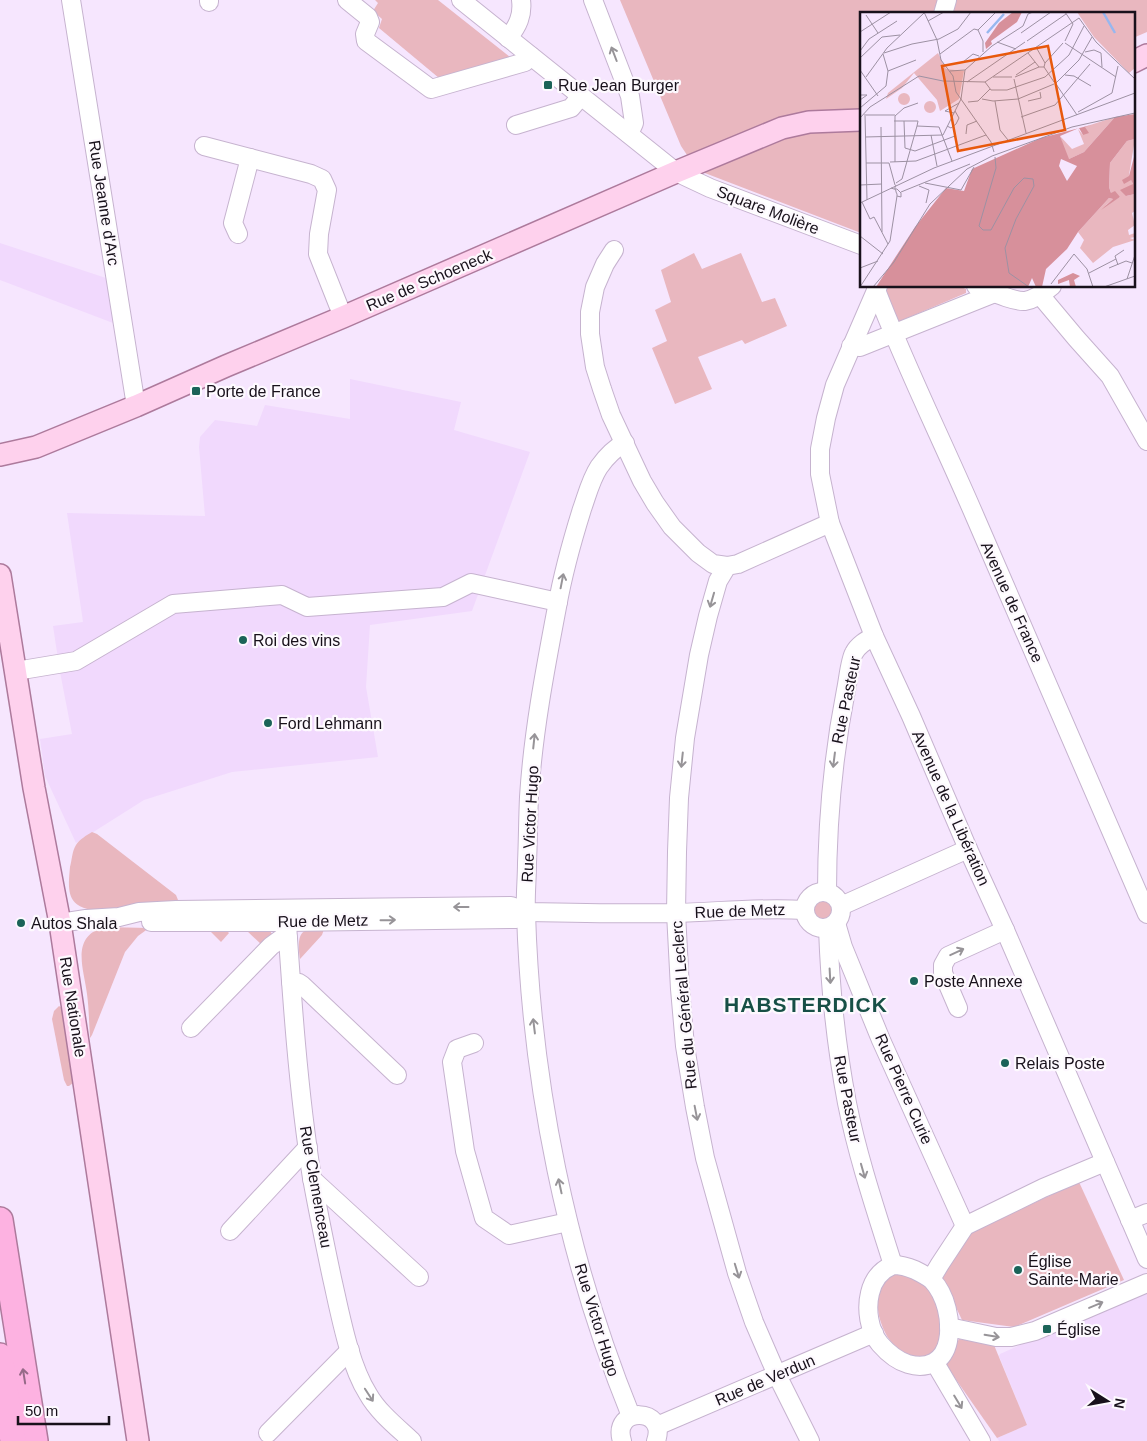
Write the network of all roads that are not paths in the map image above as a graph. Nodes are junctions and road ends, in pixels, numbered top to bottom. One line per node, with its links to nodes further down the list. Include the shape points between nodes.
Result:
1 (71, 0): 27 (street, Rue Jeanne d'Arc)
2 (346, 0): 8 (street, via 368,17 366,41 431,89 525,62)
3 (461, 0): 6 (street)
4 (521, 0): 6 (street, via 522,12)
5 (593, 0): 13 (street, one-way to 5, via 634,123 630,96)
6 (508, 38): 8 (street)
7 (1147, 55): 9 (main road)
8 (531, 56): 10 (street)
9 (1134, 62)
10 (581, 96): 12 (street, via 571,108); 13 (street)
11 (860, 120): 16 (main road, Rue de Schoeneck, via 809,122 782,128)
12 (516, 125)
13 (629, 134): 16 (street)
14 (204, 146): 15 (street)
15 (250, 158): 17 (street, via 233,223); 24 (street, via 322,179 327,194 318,234 318,254)
16 (676, 172): 18 (street, Square Molière); 24 (main road, Rue de Schoeneck)
17 (238, 234)
18 (860, 245)
19 (614, 250): 29 (street, via 596,287 590,312 590,334 602,389)
20 (877, 288): 25 (street, Avenue de France); 26 (street)
21 (981, 288): 23 (street)
22 (1046, 291): 23 (street, via 1023,301); 28 (street, via 1076,338 1110,376)
23 (995, 293): 25 (street)
24 (343, 317): 27 (main road, Rue de Schoeneck)
25 (893, 334): 26 (street, via 860,347); 42 (street, Avenue de France)
26 (851, 346): 31 (street, Avenue de la Libération, via 835,385 820,449 820,474)
27 (136, 406): 30 (main road, Rue de Schoeneck, via 36,447)
28 (1147, 441)
29 (625, 443): 32 (street, via 646,488 672,527 713,564); 34 (street, Rue Victor Hugo, one-way to 29, via 570,545 590,487 599,467)
30 (0, 455)
31 (830, 523): 32 (street); 35 (street, Avenue de la Libération)
32 (733, 565): 41 (street, Rue du Général Leclerc, one-way to 41, via 718,581 708,616 684,738)
33 (0, 575): 36 (main road, Rue Nationale)
34 (558, 602): 36 (street, via 471,583 443,597 307,607 282,595 173,604 76,661); 40 (street, Rue Victor Hugo, one-way to 34, via 529,796 535,735)
35 (874, 636): 37 (street, Avenue de la Libération); 38 (street, Rue Pasteur, one-way to 38, via 854,653 838,728 828,838)
36 (16, 671): 45 (main road, Rue Nationale)
37 (968, 849): 43 (street); 46 (street, Avenue de la Libération)
38 (827, 892): 39 (street, via 811,896); 43 (street, via 836,897)
39 (804, 910): 41 (street, Rue de Metz); 43 (street, via 808,921 822,928)
40 (526, 912): 41 (street, Rue de Metz); 44 (street, Rue de Metz, via 512,906 437,913 347,915); 58 (street, Rue Victor Hugo, one-way to 40, via 541,1090 532,1014)
41 (676, 913): 71 (street, Rue du Général Leclerc, one-way to 71, via 685,1046 705,1158 737,1272)
42 (1147, 914)
43 (835, 919): 59 (street, Rue Pierre Curie, via 881,1040); 62 (street, Rue Pasteur, one-way to 62, via 830,985 838,1056 862,1169)
44 (287, 923): 45 (street, Rue de Metz, via 257,915 148,911); 47 (street, Rue Clemenceau); 49 (street, via 282,938)
45 (60, 924): 77 (main road, Rue Nationale)
46 (1005, 930): 48 (street, one-way to 46, via 943,973 948,956); 53 (street, Avenue de la Libération)
47 (291, 982): 51 (street, via 302,984); 52 (street, Rue Clemenceau)
48 (958, 1008)
49 (191, 1028)
50 (474, 1042): 58 (street, via 457,1049 452,1062 465,1150 484,1218 509,1235)
51 (397, 1075)
52 (308, 1147): 54 (street, Rue Clemenceau); 60 (street)
53 (1105, 1162): 57 (street, Avenue de la Libération); 59 (street)
54 (312, 1179): 63 (street); 68 (street, Rue Clemenceau)
55 (1147, 1213): 57 (street)
56 (0, 1220): 76 (highway, one-way to 56)
57 (1130, 1220): 61 (street, Avenue de la Libération)
58 (568, 1222): 72 (street, Rue Victor Hugo, via 602,1340)
59 (965, 1226): 64 (street)
60 (230, 1231)
61 (1147, 1259)
62 (893, 1265): 64 (street, via 907,1267); 67 (street, via 875,1279 868,1299)
63 (419, 1277)
64 (931, 1279): 66 (street, via 940,1291)
65 (1147, 1283): 66 (street, one-way to 65, via 1011,1337 1035,1331)
66 (949, 1327): 70 (street, via 945,1351)
67 (874, 1333): 70 (street, via 879,1343 907,1364); 71 (street, Rue de Verdun)
68 (350, 1350): 73 (street); 78 (street, Rue Clemenceau, one-way to 78, via 368,1396)
69 (0, 1356): 75 (highway)
70 (935, 1363): 81 (street, one-way to 81)
71 (777, 1374): 74 (street, Rue de Verdun); 80 (street, Rue du Général Leclerc)
72 (631, 1416): 74 (street, Rue de Verdun, via 643,1415 654,1421); 79 (street, via 622,1424)
73 (268, 1433)
74 (656, 1434)
75 (13, 1441)
76 (35, 1441)
77 (138, 1441)
78 (412, 1441)
79 (622, 1441)
80 (810, 1441)
81 (981, 1441)

